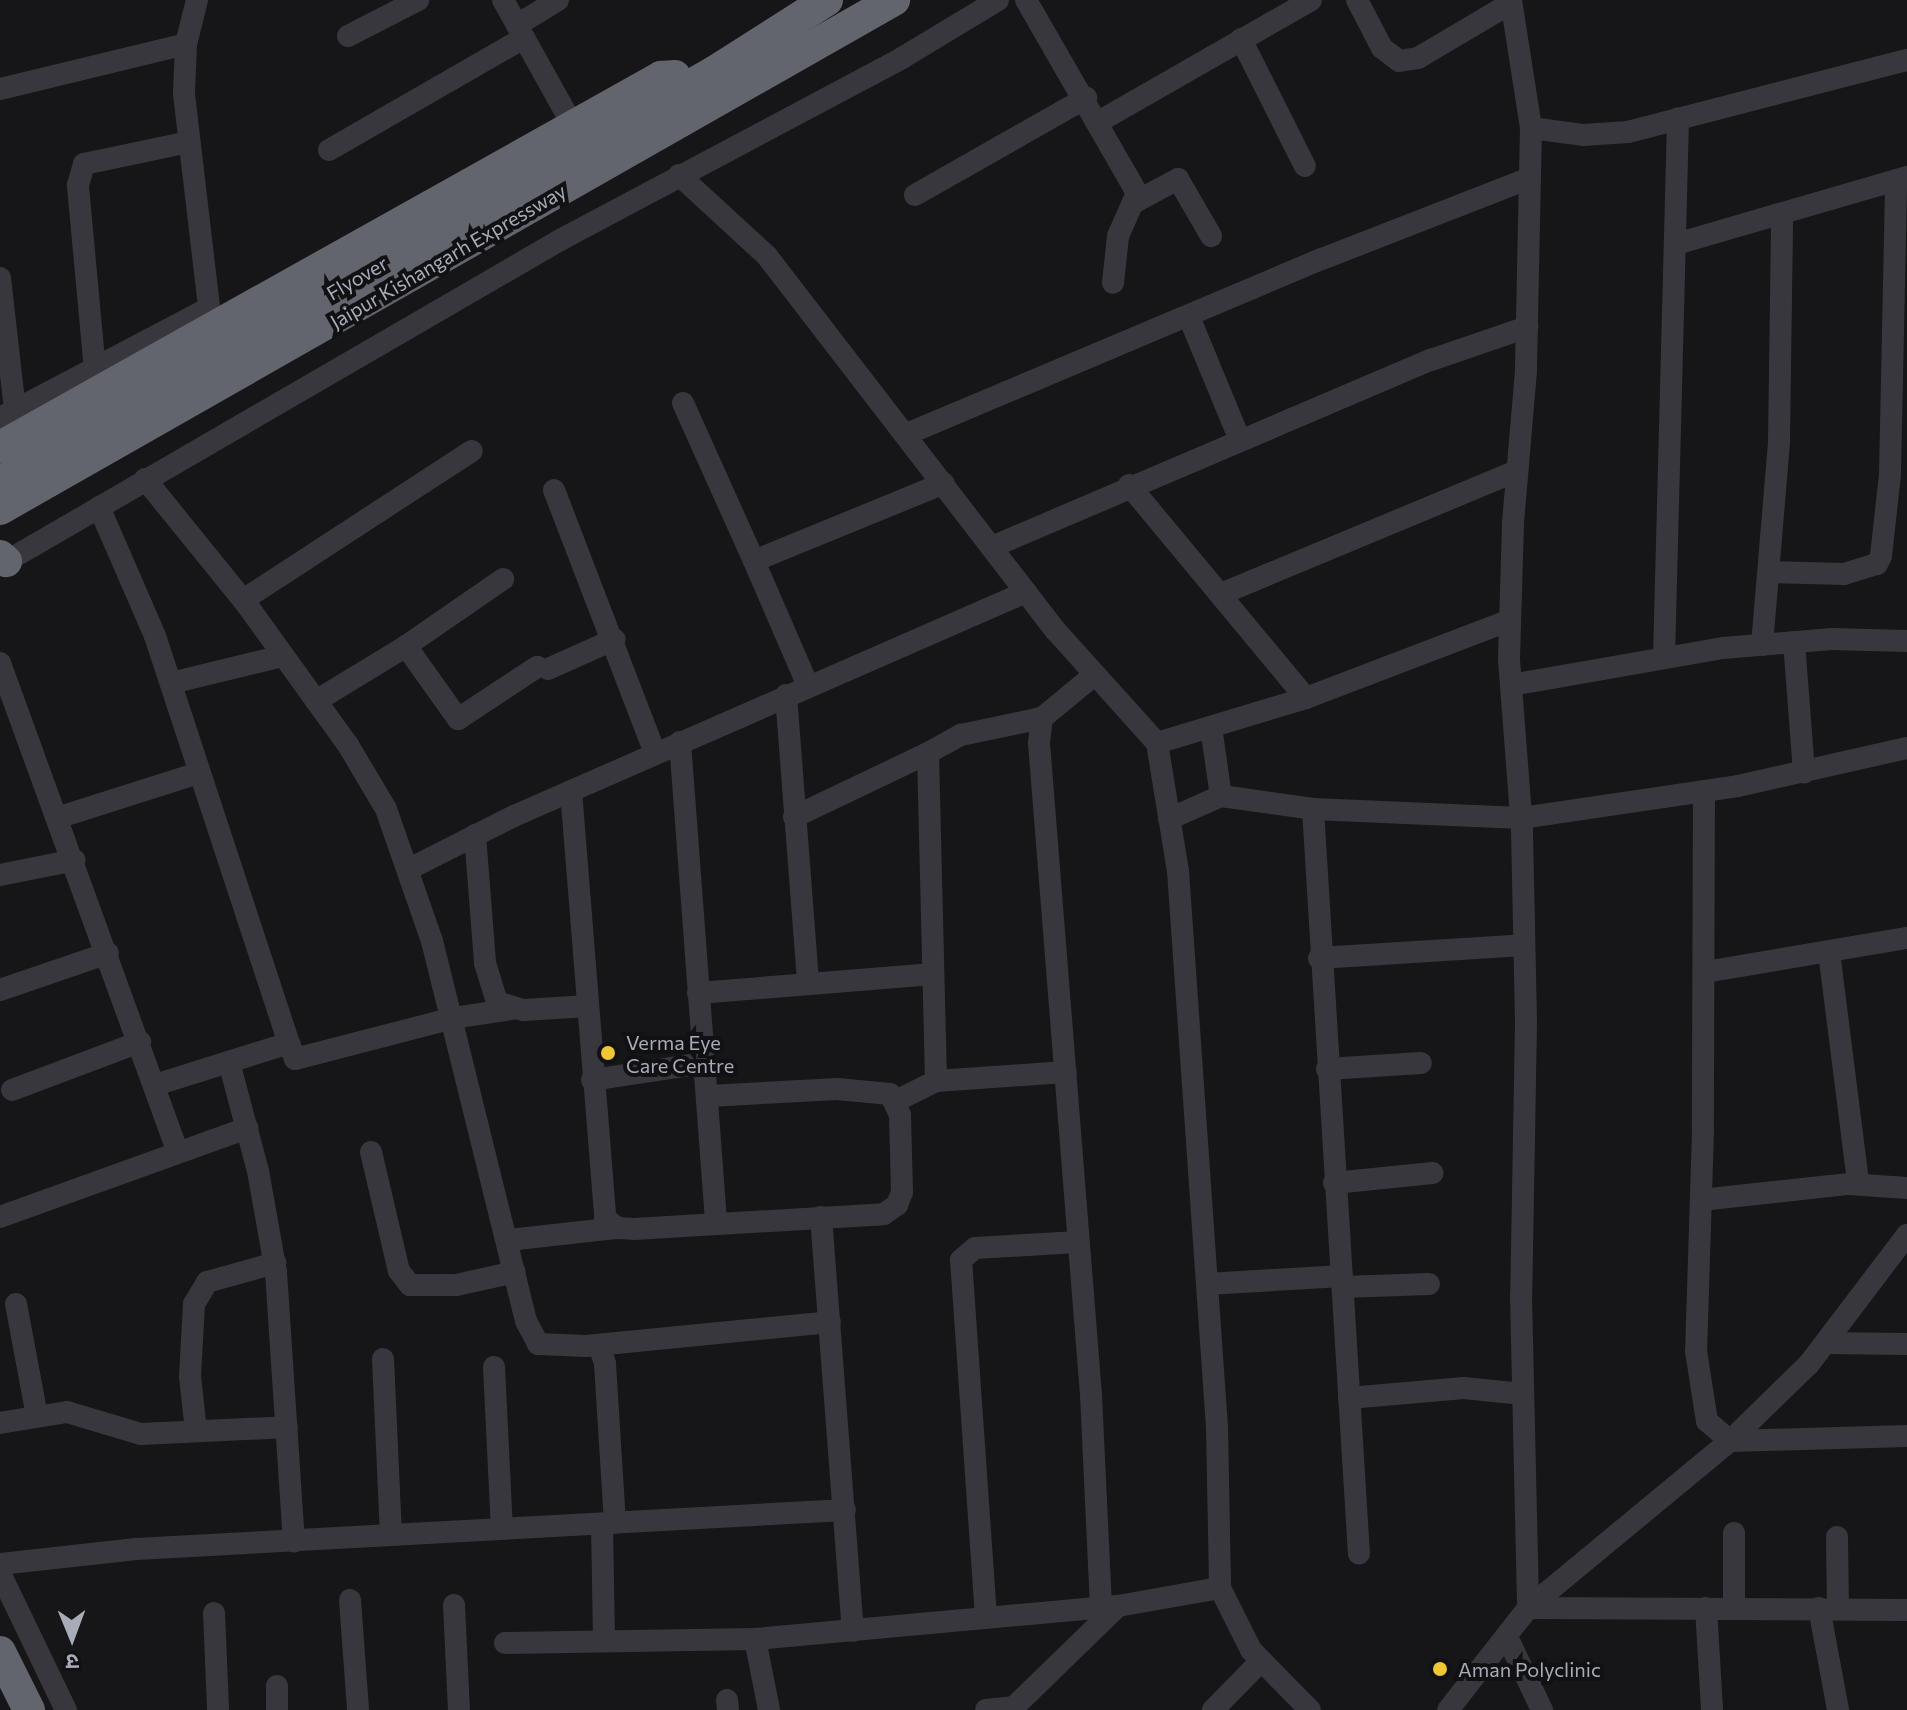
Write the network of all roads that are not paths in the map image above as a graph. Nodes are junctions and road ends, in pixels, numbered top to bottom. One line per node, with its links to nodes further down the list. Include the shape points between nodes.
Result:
1 (197, 0): 15 (street)
2 (418, 0): 13 (street)
3 (503, 0): 12 (street)
4 (558, 0): 12 (street)
5 (827, 0): 17 (highway)
6 (894, 0): 54 (highway, Jaipur Kishangarh Expressway)
7 (998, 0): 27 (street, via 902,58)
8 (1026, 0): 19 (street)
9 (1311, 0): 14 (street)
10 (1357, 0): 11 (street, via 1382,48 1399,61 1418,58)
11 (1511, 2): 23 (street)
12 (520, 32): 22 (street); 25 (street)
13 (348, 36)
14 (1241, 39): 21 (street); 26 (street)
15 (186, 44): 18 (street); 24 (street)
16 (1907, 60): 20 (street)
17 (714, 72): 22 (highway, via 661,77); 49 (highway, Flyover)
18 (0, 89)
19 (1086, 98): 21 (street); 30 (street)
20 (1678, 118): 23 (street, via 1628,132 1583,135); 34 (street)
21 (1100, 121): 31 (street, via 1131,176)
22 (573, 126): 38 (highway)
23 (1531, 128): 28 (street)
24 (188, 142): 38 (street); 40 (street, via 84,164 78,185)
25 (329, 150)
26 (1305, 166)
27 (679, 175): 43 (street, via 767,256); 48 (street)
28 (1530, 178): 37 (street); 39 (street)
29 (1901, 178): 32 (street); 58 (street, via 1890,474 1881,556 1877,564 1844,574)
30 (915, 195)
31 (1135, 202): 33 (street, via 1178,179); 36 (street, via 1118,236)
32 (1782, 216): 34 (street); 58 (street, via 1779,441)
33 (1211, 236)
34 (1676, 244): 70 (street)
35 (0, 278): 42 (street)
36 (1113, 283)
37 (1189, 317): 43 (street); 44 (street)
38 (210, 320): 40 (street); 45 (highway)
39 (1527, 327): 44 (street, via 1431,360); 47 (street)
40 (95, 370): 42 (street)
41 (683, 403): 57 (street)
42 (8, 414)
43 (907, 434): 50 (street)
44 (1240, 440): 51 (street)
45 (0, 447)
46 (472, 451): 62 (street)
47 (1517, 471): 61 (street); 63 (street)
48 (145, 479): 53 (street); 62 (street)
49 (0, 482)
50 (944, 483): 55 (street); 57 (street)
51 (1129, 485): 55 (street); 61 (street)
52 (554, 490): 64 (street)
53 (99, 507): 56 (street); 73 (street)
54 (0, 509)
55 (994, 546): 60 (street)
56 (2, 561)
57 (754, 561): 75 (street)
58 (1769, 572): 67 (street)
59 (503, 579): 68 (street)
60 (1026, 592): 72 (street); 75 (street)
61 (1221, 594): 77 (street)
62 (243, 600): 69 (street)
63 (1510, 620): 74 (street); 77 (street)
64 (615, 639): 68 (street, via 543,668 458,719); 84 (street)
65 (1907, 641): 66 (street)
66 (1794, 642): 67 (street); 87 (street)
67 (1762, 645): 70 (street)
68 (406, 646): 78 (street)
69 (283, 656): 73 (street); 78 (street)
70 (1664, 658): 74 (street)
71 (0, 663): 92 (street)
72 (1093, 676): 79 (street); 82 (street)
73 (171, 683): 86 (street)
74 (1511, 685): 94 (street)
75 (808, 686): 76 (street)
76 (786, 695): 81 (street); 93 (street)
77 (1306, 698): 80 (street)
78 (316, 701): 98 (street, via 386,809)
79 (1042, 718): 85 (street, via 961,735); 119 (street, via 1039,743)
80 (1211, 727): 82 (street); 90 (street)
81 (680, 742): 84 (street); 109 (street)
82 (1157, 743): 95 (street)
83 (1907, 748): 87 (street)
84 (655, 753): 88 (street)
85 (928, 753): 93 (street); 106 (street)
86 (199, 773): 92 (street); 114 (street)
87 (1804, 773): 89 (street)
88 (571, 791): 96 (street); 110 (street)
89 (1704, 791): 94 (street); 105 (street)
90 (1221, 796): 91 (street); 95 (street)
91 (1313, 809): 94 (street); 104 (street)
92 (60, 817): 97 (street)
93 (794, 817): 107 (street)
94 (1521, 818): 101 (street)
95 (1169, 819): 144 (street, via 1178,871)
96 (475, 835): 98 (street); 111 (street, via 491,991 497,1002)
97 (75, 860): 99 (street); 103 (street)
98 (409, 869): 112 (street)
99 (0, 875)
100 (1907, 938): 102 (street)
101 (1524, 945): 104 (street); 153 (street)
102 (1829, 952): 105 (street); 131 (street)
103 (108, 953): 108 (street); 113 (street)
104 (1319, 958): 118 (street)
105 (1705, 972): 133 (street)
106 (933, 974): 107 (street); 121 (street)
107 (808, 983): 109 (street)
108 (0, 990)
109 (698, 993): 116 (street)
110 (588, 1006): 111 (street); 120 (street)
111 (512, 1009): 112 (street)
112 (453, 1018): 114 (street, via 295,1059); 139 (street)
113 (140, 1042): 122 (street); 123 (street)
114 (289, 1043): 115 (street)
115 (229, 1062): 122 (street); 126 (street)
116 (703, 1063): 120 (street); 124 (street)
117 (1421, 1063): 118 (street)
118 (1327, 1069): 130 (street)
119 (1066, 1072): 121 (street); 140 (street)
120 (592, 1080): 137 (street, via 605,1218)
121 (936, 1081): 125 (street)
122 (155, 1085): 127 (street)
123 (12, 1090)
124 (708, 1096): 125 (street, via 837,1089 890,1094); 136 (street)
125 (896, 1101): 135 (street, via 902,1192 897,1205 884,1214)
126 (247, 1128): 127 (street); 141 (street)
127 (177, 1150): 134 (street)
128 (371, 1152): 142 (street, via 399,1271 410,1285 456,1285)
129 (1432, 1173): 130 (street)
130 (1334, 1183): 143 (street)
131 (1858, 1183): 132 (street); 133 (street)
132 (1907, 1188)
133 (1701, 1200): 160 (street, via 1696,1351 1707,1421)
134 (0, 1217)
135 (821, 1217): 136 (street); 147 (street)
136 (716, 1223): 137 (street)
137 (617, 1228): 139 (street)
138 (1907, 1235): 148 (street)
139 (508, 1240): 142 (street)
140 (1078, 1242): 174 (street); 181 (street, via 975,1248 961,1260)
141 (275, 1263): 157 (street); 158 (street, via 207,1282 194,1304 190,1377)
142 (515, 1272): 150 (street, via 526,1321 538,1344)
143 (1343, 1281): 144 (street); 145 (street); 154 (street)
144 (1207, 1284): 171 (street)
145 (1429, 1284)
146 (16, 1304): 155 (street)
147 (830, 1322): 150 (street); 161 (street)
148 (1825, 1343): 149 (street); 160 (street)
149 (1907, 1344)
150 (599, 1345): 162 (street, via 605,1364)
151 (383, 1359): 165 (street)
152 (494, 1367): 163 (street)
153 (1523, 1394): 154 (street, via 1464,1388); 175 (street)
154 (1349, 1398): 168 (street)
155 (37, 1416): 156 (street); 158 (street, via 94,1416 141,1434)
156 (0, 1423)
157 (287, 1427): 158 (street); 167 (street)
158 (196, 1431)
159 (1907, 1436): 160 (street)
160 (1730, 1441): 175 (street)
161 (845, 1510): 162 (street); 182 (street)
162 (609, 1523): 163 (street); 185 (street)
163 (502, 1529): 165 (street)
164 (1734, 1533): 177 (street)
165 (391, 1535): 167 (street)
166 (1837, 1537): 178 (street)
167 (294, 1541): 169 (street)
168 (1359, 1554)
169 (0, 1564)
170 (0, 1573): 192 (street)
171 (1220, 1588): 174 (street); 188 (street, via 1227,1610)
172 (350, 1600): 195 (street)
173 (454, 1605): 196 (street)
174 (1110, 1606): 181 (street); 190 (street)
175 (1528, 1608): 176 (street); 184 (street)
176 (1706, 1608): 177 (street); 203 (street)
177 (1734, 1608): 178 (street)
178 (1828, 1608): 179 (street); 204 (street)
179 (1907, 1610)
180 (214, 1613): 193 (street)
181 (986, 1617): 182 (street)
182 (853, 1631): 183 (street)
183 (755, 1639): 185 (street); 197 (street)
184 (1508, 1639): 201 (street); 202 (street)
185 (604, 1640): 186 (street)
186 (505, 1643)
187 (0, 1652): 191 (highway)
188 (1261, 1661): 199 (street); 200 (street)
189 (277, 1686): 194 (street)
190 (1013, 1708): 198 (street)
191 (29, 1710)
192 (66, 1710)
193 (218, 1710)
194 (277, 1710)
195 (358, 1710)
196 (459, 1710)
197 (769, 1710)
198 (986, 1710)
199 (1213, 1710)
200 (1310, 1710)
201 (1448, 1710)
202 (1542, 1710)
203 (1712, 1710)
204 (1838, 1710)

